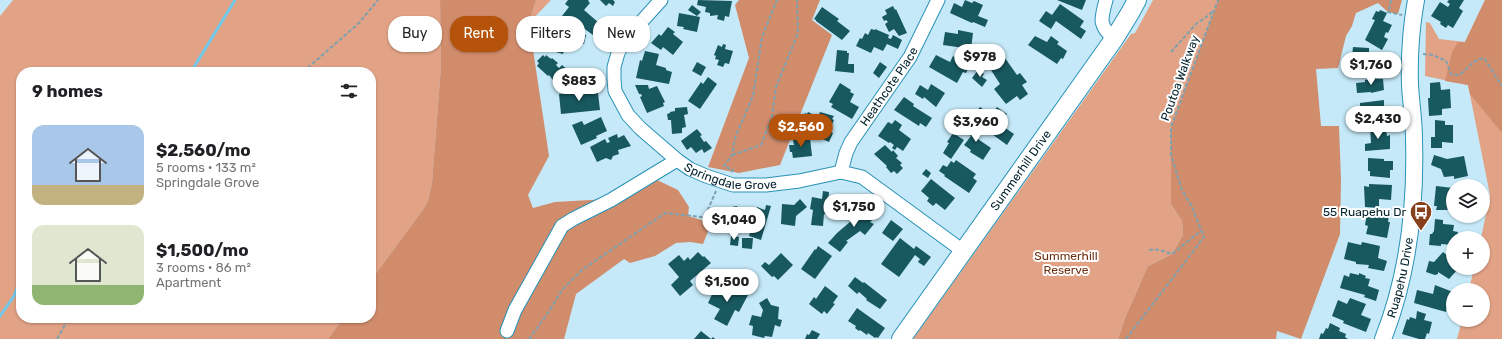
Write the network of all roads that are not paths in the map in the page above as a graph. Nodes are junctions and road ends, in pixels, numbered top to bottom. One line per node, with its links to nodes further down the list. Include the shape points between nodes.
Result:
1 (661, 0): 7 (street, Springdale Grove, via 624,40 614,67 615,91 628,115)
2 (938, 0): 8 (street, Heathcote Place, via 910,57 851,142)
3 (1106, 0): 6 (street, via 1103,28)
4 (1137, 0): 6 (main road, Summerhill Drive)
5 (1416, 0): 12 (street, Ruapehu Drive, via 1410,54 1414,138 1410,236 1401,280)
6 (1114, 38): 9 (main road, Summerhill Drive)
7 (677, 160): 8 (street, Springdale Grove, via 690,169 733,185 766,185); 10 (street, via 562,226 519,303)
8 (841, 172): 9 (street, Springdale Grove, via 862,177)
9 (963, 251): 11 (main road, Summerhill Drive)
10 (507, 331)
11 (901, 339)
12 (1383, 339)

